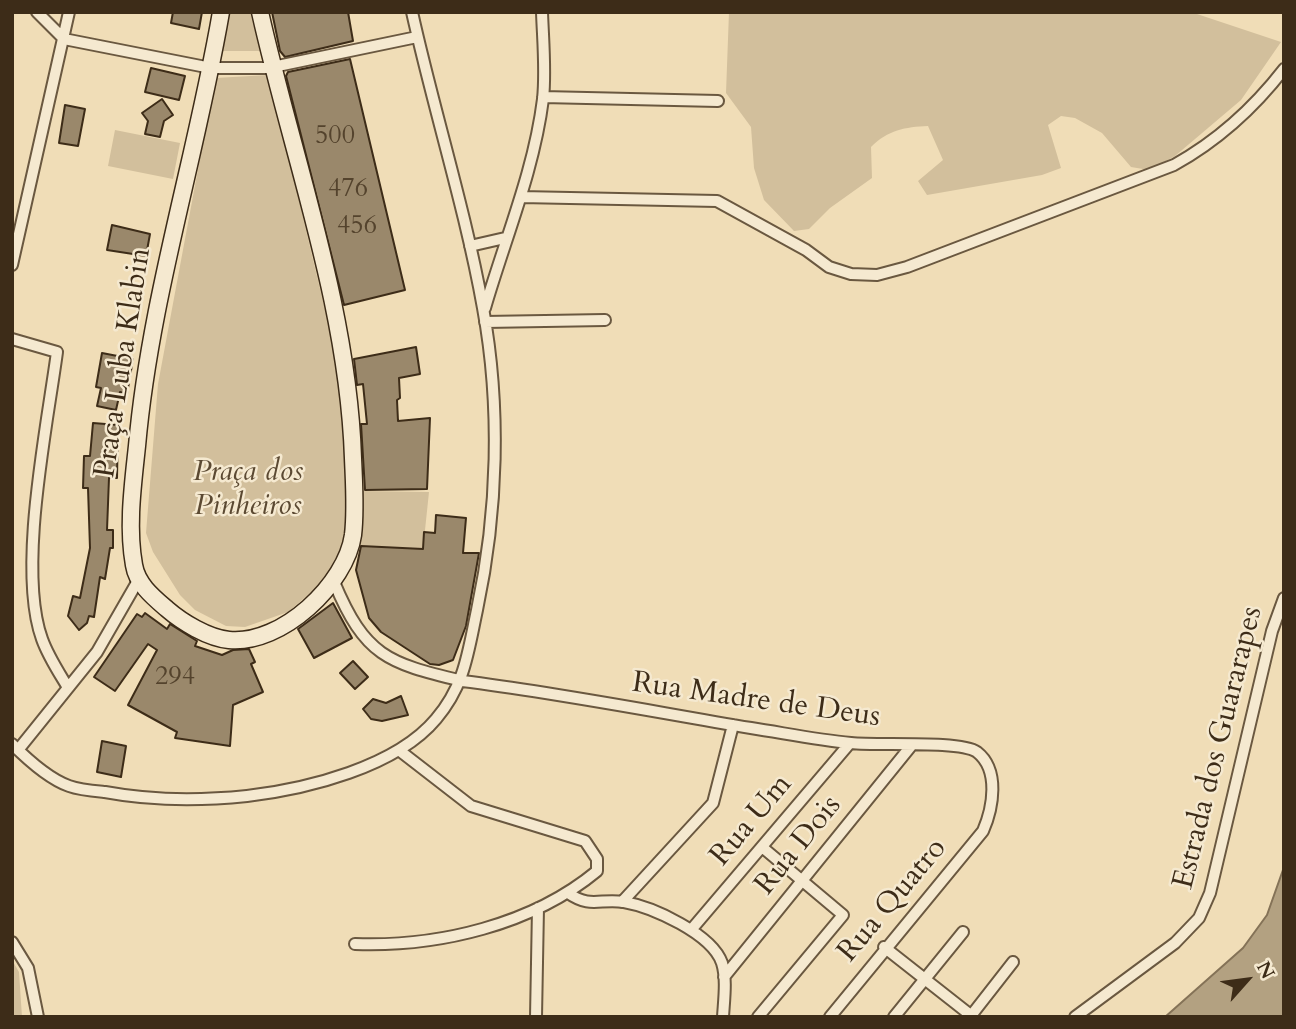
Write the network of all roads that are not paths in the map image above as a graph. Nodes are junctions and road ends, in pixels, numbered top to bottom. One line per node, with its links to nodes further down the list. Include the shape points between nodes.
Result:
1 (37, 12): 8 (street)
2 (69, 12): 8 (street)
3 (220, 12): 9 (main road, Praça Luba Klabin)
4 (260, 12): 10 (main road)
5 (412, 12): 7 (street)
6 (542, 12): 12 (street)
7 (417, 37): 10 (street); 16 (street)
8 (64, 39): 9 (street); 17 (street)
9 (211, 68): 10 (street); 21 (main road, Praça Luba Klabin, via 142,393 132,533)
10 (274, 68): 22 (main road, via 344,358 352,419 353,531 349,556)
11 (1284, 69): 14 (street, via 1257,103 1208,146 1174,165 877,275 830,267 717,201)
12 (543, 97): 13 (street); 14 (street)
13 (718, 101)
14 (521, 197): 15 (street)
15 (505, 239): 16 (street); 18 (street)
16 (470, 246): 18 (street)
17 (12, 265)
18 (484, 316): 19 (street); 24 (street, via 496,453 486,566)
19 (606, 320)
20 (12, 339): 25 (street, via 57,352 37,508 34,608 45,648)
21 (139, 579): 22 (main road, via 173,614 226,640 260,636 280,626 311,606); 25 (street, via 97,652)
22 (334, 582): 24 (street, Rua Madre de Deus, via 354,624 385,657 406,668)
23 (1284, 598): 52 (street, Estrada dos Guararapes, via 1272,631 1210,893 1199,918 1175,943)
24 (462, 681): 26 (street, Rua Madre de Deus); 30 (street, via 435,720)
25 (67, 687): 29 (street)
26 (733, 725): 27 (street, Rua Madre de Deus); 35 (street, via 713,803)
27 (849, 743): 28 (street, Rua Madre de Deus); 32 (street, Rua Um)
28 (911, 746): 31 (street, Rua Madre de Deus, via 968,747 979,754 990,770); 33 (street, Rua Dois)
29 (15, 747): 30 (street, via 69,786 191,802 254,795 330,778)
30 (400, 751): 34 (street, via 471,806 585,841 597,859 597,870)
31 (990, 814): 41 (street, Rua Quatro, via 983,831)
32 (762, 847): 33 (street); 37 (street, Rua Um)
33 (802, 881): 43 (street, Rua Dois); 49 (street, via 843,915)
34 (568, 893): 35 (street, via 582,902); 36 (street)
35 (622, 902): 37 (street)
36 (538, 908): 40 (street, via 486,927 410,945); 47 (street)
37 (691, 930): 43 (street, via 715,950)
38 (963, 932): 44 (street)
39 (12, 943): 46 (street, via 28,968)
40 (355, 944)
41 (884, 947): 44 (street); 50 (street, Rua Quatro)
42 (1013, 962): 45 (street)
43 (724, 977): 48 (street)
44 (924, 979): 45 (street); 51 (street)
45 (971, 1016)
46 (38, 1017)
47 (536, 1017)
48 (723, 1017)
49 (758, 1017)
50 (830, 1017)
51 (894, 1017)
52 (1075, 1017)

